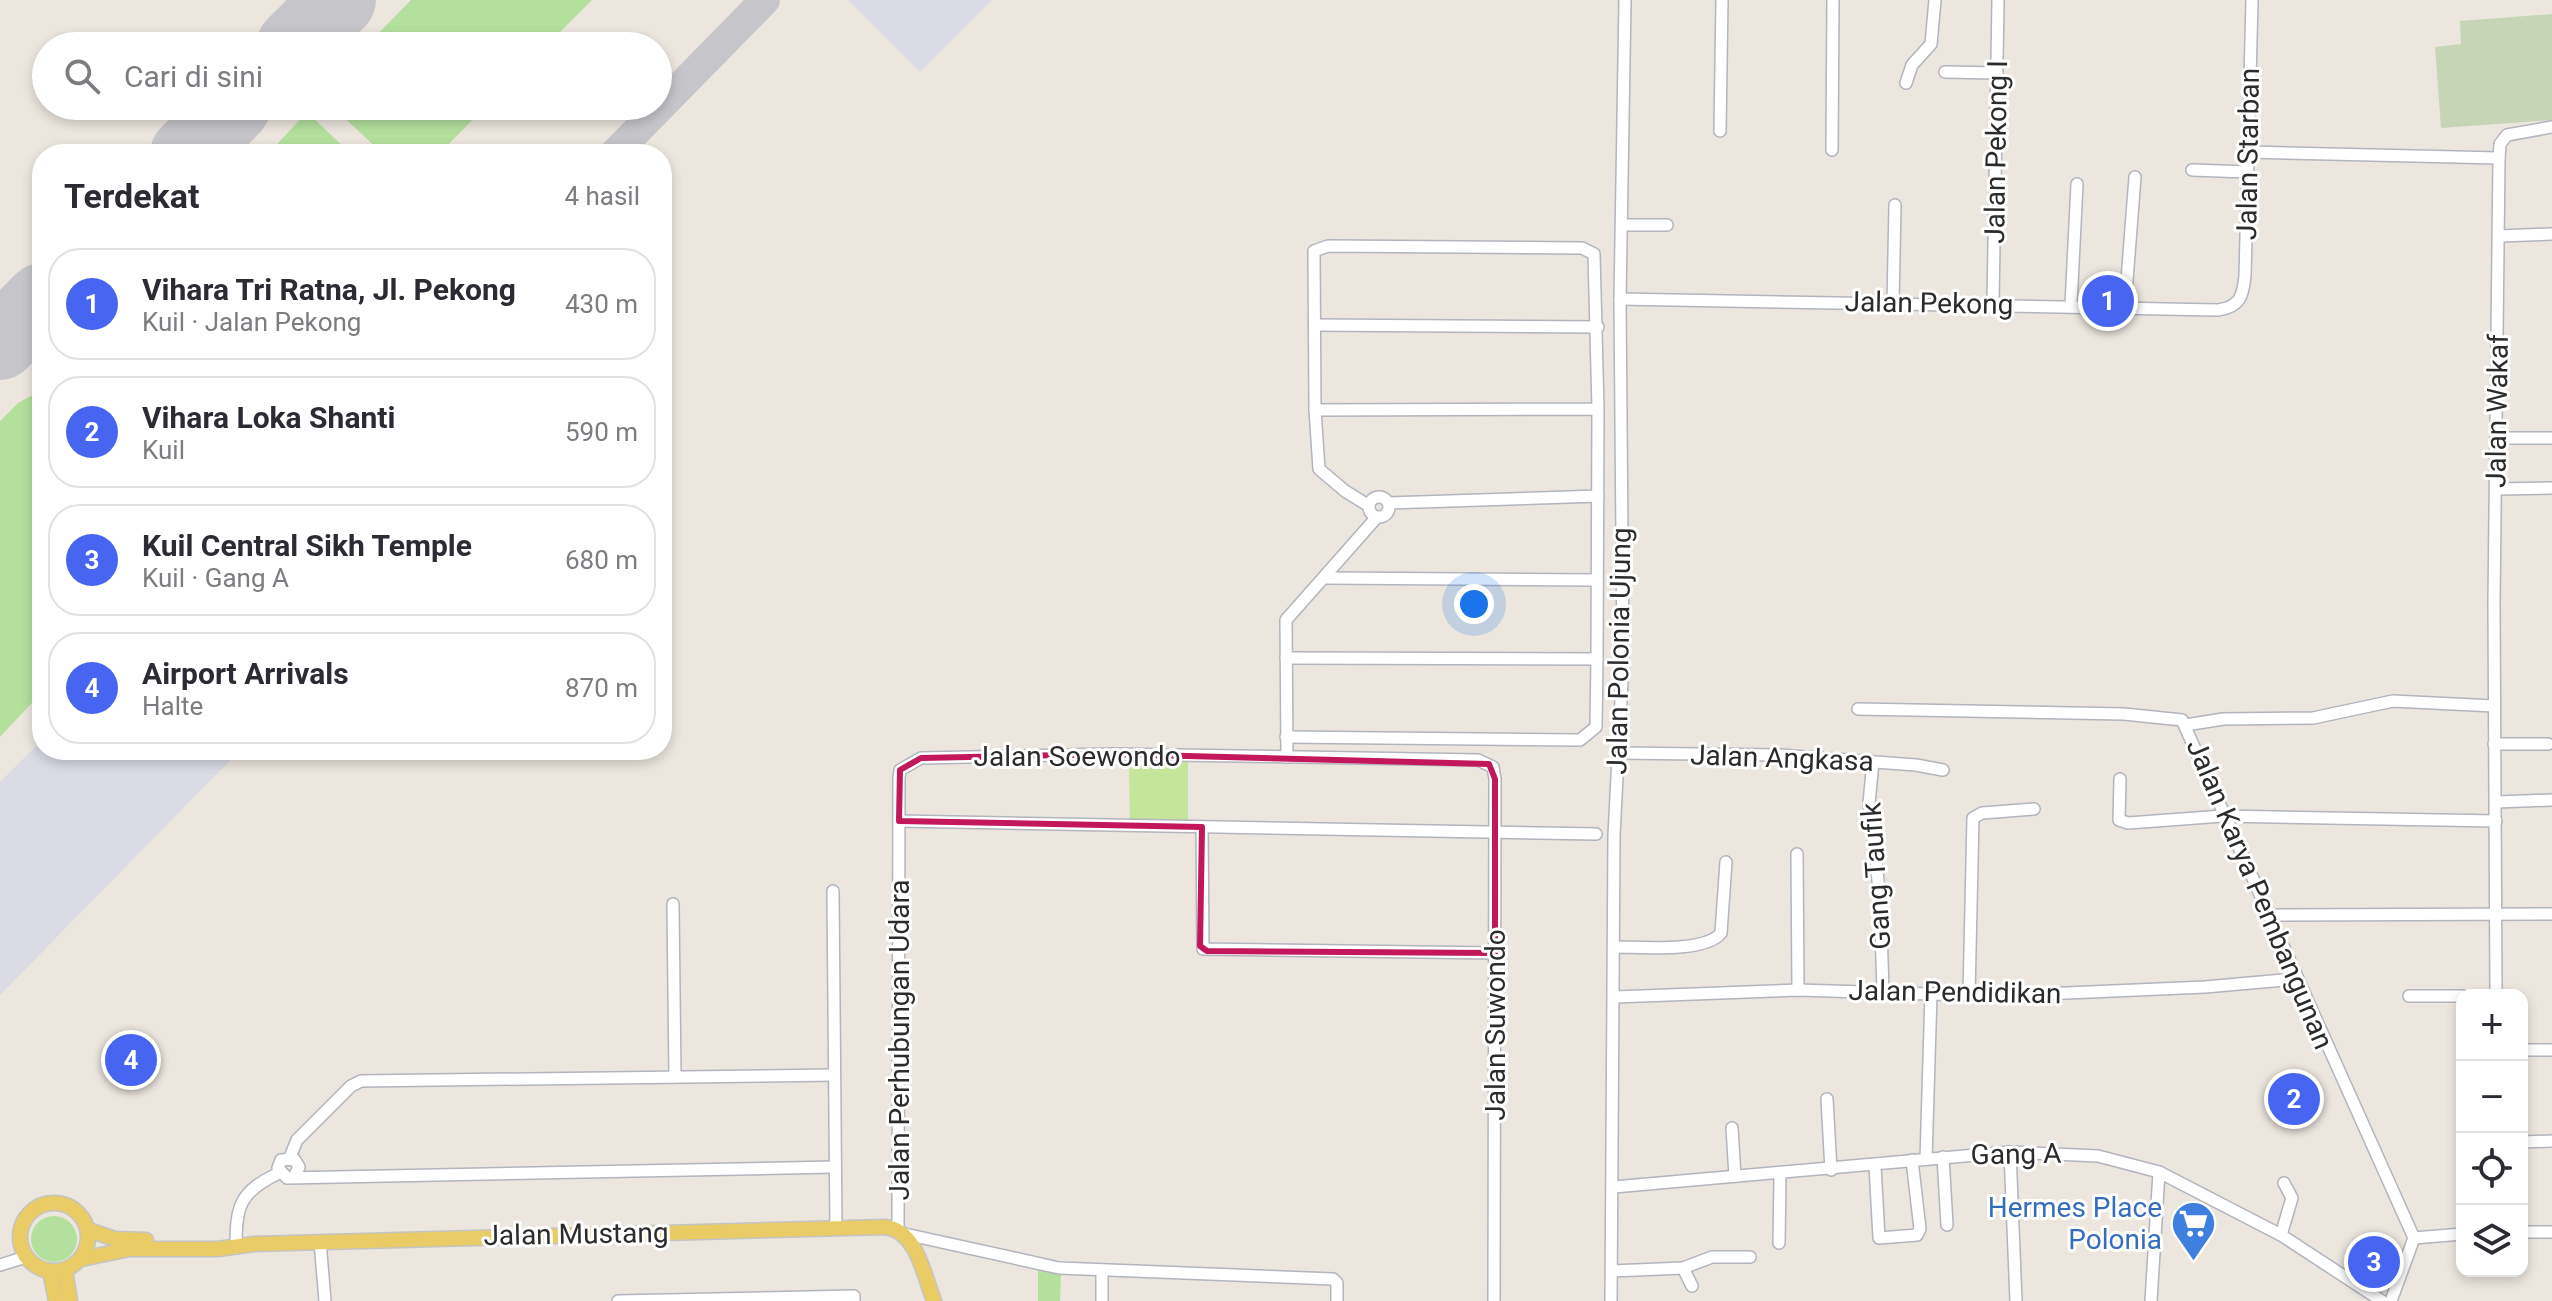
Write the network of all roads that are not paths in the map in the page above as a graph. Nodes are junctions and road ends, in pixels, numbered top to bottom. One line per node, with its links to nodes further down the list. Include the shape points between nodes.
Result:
1 (1625, 0): 20 (street, Jalan Polonia Ujung)
2 (1722, 0): 11 (street)
3 (1833, 0): 12 (street)
4 (1935, 0): 9 (street, via 1933,40 1912,65)
5 (1998, 0): 8 (street, Jalan Pekong I)
6 (2252, 0): 13 (street, Jalan Starban)
7 (1945, 72): 8 (street)
8 (1997, 73): 27 (street, Jalan Pekong I)
9 (1906, 83)
10 (2552, 127): 14 (street, via 2507,135)
11 (1720, 131)
12 (1832, 150)
13 (2249, 152): 14 (street); 16 (street, Jalan Starban)
14 (2499, 158): 23 (street, Jalan Wakaf)
15 (2192, 170): 16 (street)
16 (2247, 172): 26 (street, Jalan Starban, via 2244,287)
17 (2135, 177): 29 (street)
18 (2077, 184): 28 (street)
19 (1895, 205): 25 (street)
20 (1622, 225): 21 (street); 24 (street, Jalan Polonia Ujung)
21 (1667, 225)
22 (2552, 234): 23 (street)
23 (2499, 236): 34 (street, Jalan Wakaf)
24 (1620, 299): 25 (street, Jalan Pekong); 52 (street, Jalan Polonia Ujung)
25 (1893, 303): 27 (street, Jalan Pekong)
26 (2236, 304): 29 (street, Jalan Pekong, via 2218,310)
27 (1993, 305): 28 (street, Jalan Pekong)
28 (2071, 305): 29 (street, Jalan Pekong)
29 (2125, 306)
30 (1315, 325): 31 (street); 31 (street, via 1312,260 1322,247 1566,248 1586,249 1595,257); 33 (street)
31 (1598, 327): 32 (street)
32 (1598, 409): 33 (street); 38 (street)
33 (1315, 410): 40 (street, via 1319,469)
34 (2496, 438): 35 (street); 37 (street, Jalan Wakaf)
35 (2552, 438)
36 (2552, 488): 37 (street)
37 (2496, 489): 46 (street, Jalan Wakaf)
38 (1598, 496): 39 (street); 43 (street)
39 (1388, 503): 40 (street, via 1377,497); 41 (street, via 1389,511)
40 (1369, 506): 41 (street)
41 (1377, 517): 42 (street)
42 (1326, 578): 43 (street); 44 (street, via 1288,615)
43 (1596, 580): 45 (street)
44 (1286, 658): 45 (street); 49 (street)
45 (1597, 659): 49 (street, via 1596,727 1580,740)
46 (2494, 706): 48 (street, via 2393,701 2313,718); 50 (street, Jalan Wakaf)
47 (1858, 709): 48 (street, via 2172,716)
48 (2186, 725): 62 (street, Jalan Karya Pembangunan)
49 (1286, 737): 53 (street)
50 (2494, 744): 51 (street); 60 (street, Jalan Wakaf)
51 (2548, 744)
52 (1619, 753): 55 (street, Jalan Angkasa); 75 (street, Jalan Polonia Ujung)
53 (1287, 757): 54 (street, Jalan Soewondo); 56 (street, Jalan Soewondo, via 926,758)
54 (1478, 760): 66 (street, Jalan Suwondo, via 1495,772)
55 (1873, 762): 57 (street, Jalan Angkasa); 80 (street, Gang Taufik, via 1869,803)
56 (900, 770): 63 (street, Jalan Perhubungan Udara)
57 (1943, 770)
58 (2120, 779): 62 (street, via 2121,822)
59 (2552, 800): 60 (street)
60 (2497, 802): 64 (street, Jalan Wakaf)
61 (2034, 809): 82 (street, via 1973,818)
62 (2223, 816): 64 (street); 73 (street, Jalan Karya Pembangunan)
63 (899, 821): 65 (street); 112 (street, Jalan Perhubungan Udara)
64 (2496, 821): 74 (street, Jalan Wakaf)
65 (1202, 827): 66 (street); 76 (street, via 1203,949)
66 (1494, 830): 67 (street); 76 (street, Jalan Suwondo)
67 (1596, 834)
68 (1797, 854): 79 (street)
69 (1726, 862): 75 (street, via 1721,933 1715,941)
70 (833, 891): 88 (street)
71 (673, 904): 89 (street)
72 (2552, 914): 74 (street)
73 (2268, 915): 74 (street); 77 (street, Jalan Karya Pembangunan)
74 (2496, 915): 78 (street, Jalan Wakaf)
75 (1615, 947): 85 (street, Jalan Polonia Ujung)
76 (1495, 953): 138 (street, Jalan Suwondo)
77 (2295, 979): 82 (street, Jalan Pendidikan); 117 (street, Jalan Karya Pembangunan)
78 (2496, 989)
79 (1798, 990): 80 (street, Jalan Pendidikan); 85 (street, Jalan Pendidikan)
80 (1883, 991): 81 (street, Jalan Pendidikan)
81 (1931, 994): 82 (street, Jalan Pendidikan); 97 (street)
82 (1969, 995)
83 (2409, 996): 84 (street)
84 (2456, 996)
85 (1615, 997): 108 (street, Jalan Polonia Ujung)
86 (2528, 1050): 87 (street)
87 (2552, 1050)
88 (834, 1075): 89 (street); 100 (street)
89 (675, 1077): 95 (street, via 361,1081 297,1140)
90 (1827, 1099): 101 (street)
91 (1732, 1128): 106 (street)
92 (2552, 1141): 93 (street)
93 (2528, 1142)
94 (2010, 1152): 96 (street, Gang A); 102 (street, Gang A, via 2087,1154); 140 (street)
95 (290, 1157): 103 (street, via 279,1164); 104 (street, via 299,1167)
96 (1943, 1157): 97 (street, Gang A); 109 (street)
97 (1926, 1159): 98 (street, Gang A)
98 (1912, 1160): 99 (street, Gang A); 99 (street, via 1917,1235 1879,1238)
99 (1875, 1166): 101 (street, Gang A)
100 (834, 1167): 104 (street); 110 (street)
101 (1831, 1170): 105 (street, Gang A)
102 (2159, 1172): 116 (street, Gang A); 141 (street)
103 (279, 1173): 104 (street); 120 (street, via 237,1207)
104 (295, 1175)
105 (1780, 1175): 106 (street, Gang A); 119 (street)
106 (1735, 1176): 108 (street, Gang A)
107 (2284, 1183): 116 (street, via 2292,1198)
108 (1614, 1187): 128 (street, Jalan Polonia Ujung)
109 (1947, 1225)
110 (836, 1229): 112 (main road, Jalan Mustang, via 885,1227); 118 (main road, Jalan Mustang)
111 (89, 1230): 120 (main road, Jalan Mustang, via 122,1239); 121 (main road, via 69,1206 41,1205 21,1227); 123 (main road)
112 (902, 1232): 127 (street, via 1059,1268); 135 (main road, Jalan Perhubungan Udara)
113 (2528, 1232): 114 (street)
114 (2552, 1232)
115 (2456, 1234): 117 (street)
116 (2281, 1235): 142 (street, Gang A)
117 (2414, 1238): 143 (street)
118 (320, 1241): 120 (main road, Jalan Mustang); 132 (street)
119 (1779, 1243)
120 (236, 1244): 123 (main road, Jalan Mustang, via 130,1249)
121 (26, 1257): 124 (street); 126 (main road, via 37,1266)
122 (1750, 1257): 125 (street, via 1706,1258)
123 (81, 1259): 126 (main road)
124 (0, 1265)
125 (1683, 1268): 128 (street); 129 (street)
126 (57, 1270): 130 (main road); 131 (main road)
127 (1102, 1270): 136 (street); 137 (street, via 1330,1279 1337,1283)
128 (1612, 1271): 139 (street, Jalan Polonia Ujung)
129 (1692, 1286)
130 (56, 1301)
131 (70, 1301)
132 (325, 1301)
133 (618, 1301): 134 (street, via 854,1296)
134 (854, 1301)
135 (934, 1301)
136 (1102, 1301)
137 (1337, 1301)
138 (1494, 1301)
139 (1611, 1301)
140 (2016, 1301)
141 (2151, 1301)
142 (2382, 1301)
143 (2391, 1301)

